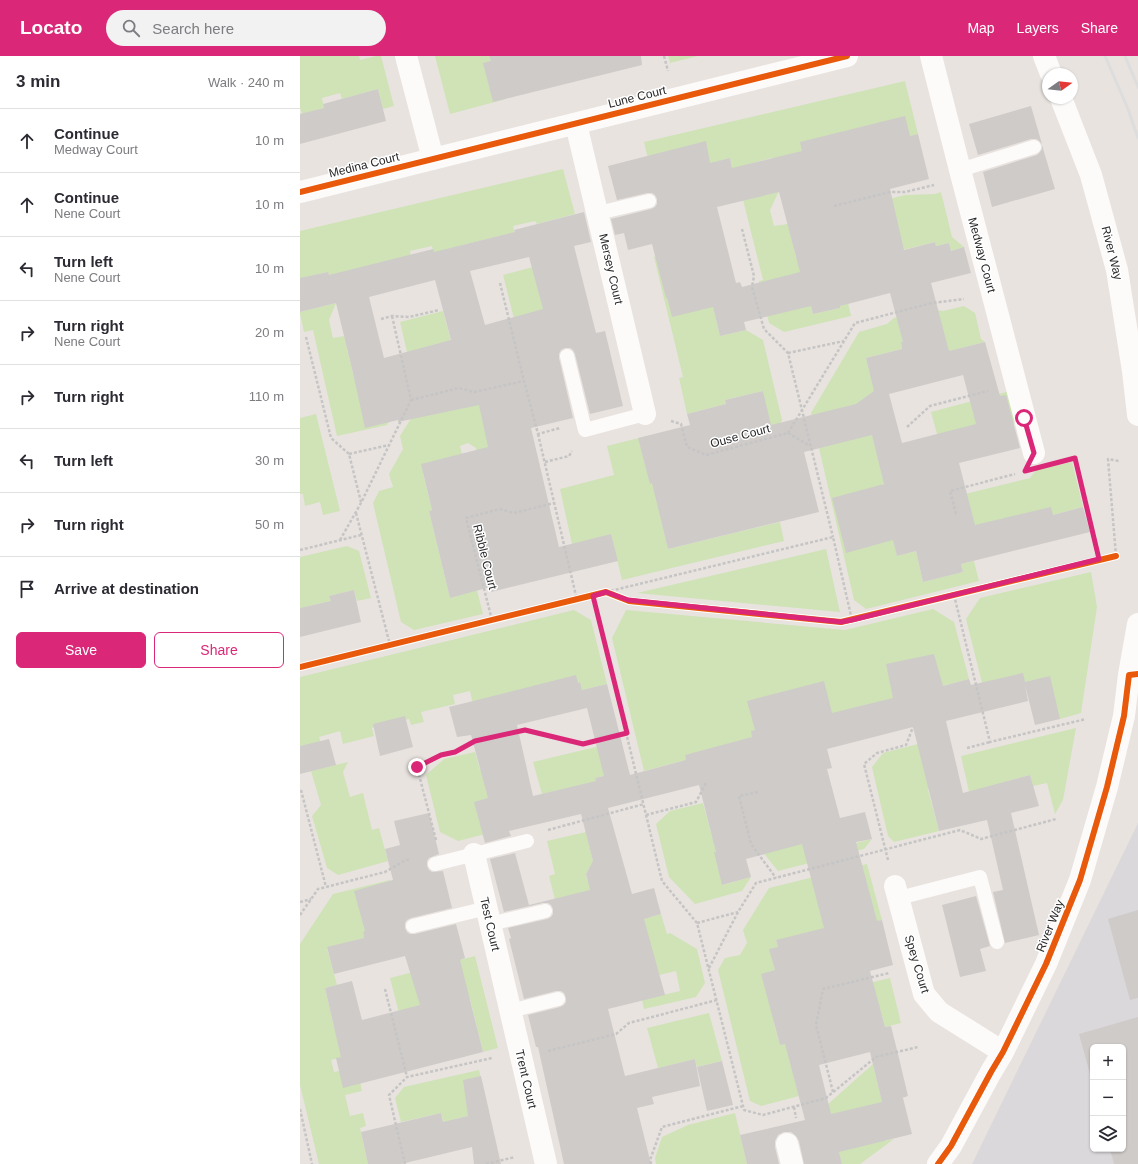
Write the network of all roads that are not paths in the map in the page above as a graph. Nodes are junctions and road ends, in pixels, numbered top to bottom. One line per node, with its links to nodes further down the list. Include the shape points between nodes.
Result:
1 (406, 56): 9 (street)
2 (847, 56): 7 (street, Lune Court)
3 (931, 56): 10 (street, Medway Court)
4 (1044, 56): 5 (street)
5 (1049, 68)
6 (1062, 104): 16 (street, River Way, via 1091,175 1117,270)
7 (576, 124): 9 (street, Lune Court); 13 (street, Mersey Court)
8 (1034, 147): 10 (lane)
9 (433, 159): 11 (street, Medina Court)
10 (961, 173): 17 (street, Medway Court)
11 (300, 192)
12 (650, 201): 13 (lane)
13 (598, 213): 15 (street, Mersey Court)
14 (567, 356): 15 (lane, via 584,426)
15 (645, 414)
16 (1138, 415)
17 (1034, 453)
18 (1138, 624): 29 (street, River Way, via 1124,716 1080,880 1046,964)
19 (527, 841): 20 (lane)
20 (474, 854): 21 (lane); 24 (street, Test Court)
21 (438, 863)
22 (897, 892): 26 (lane, via 980,877); 29 (street, Spey Court, via 924,994 939,1012)
23 (545, 911): 24 (lane)
24 (488, 916): 25 (lane); 28 (street, Test Court)
25 (413, 926)
26 (997, 942)
27 (558, 999): 28 (lane)
28 (508, 1003): 30 (street, Trent Court)
29 (1003, 1052): 31 (street, River Way)
30 (546, 1164)
31 (938, 1164)

